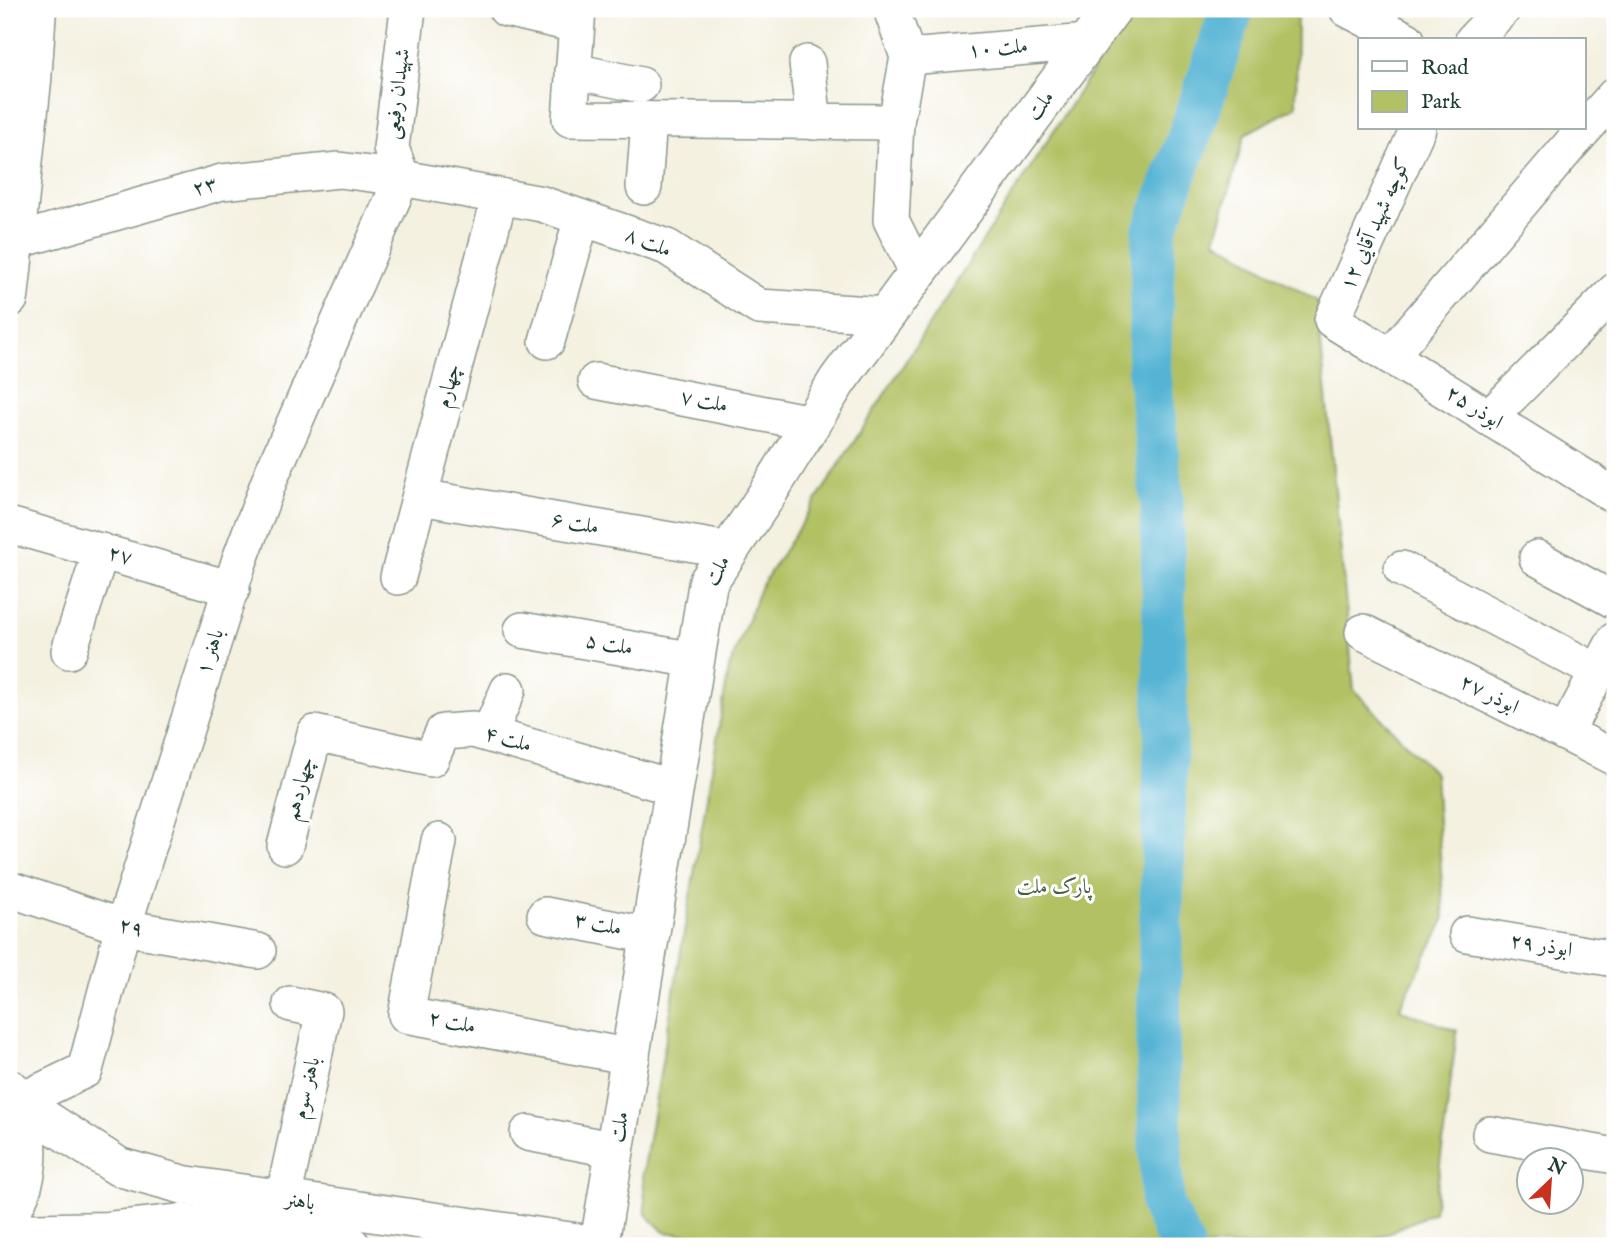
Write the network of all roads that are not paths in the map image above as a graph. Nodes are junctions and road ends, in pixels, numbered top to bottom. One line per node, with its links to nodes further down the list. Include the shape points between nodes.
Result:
1 (39, 9): 27 (main road)
2 (408, 9): 23 (street, شهیدان رفیعی, via 391,148)
3 (506, 9): 8 (street)
4 (891, 9): 12 (street)
5 (1112, 9): 11 (main road, ملت)
6 (1347, 9): 9 (street)
7 (1503, 9): 10 (street)
8 (577, 17): 14 (street)
9 (1403, 38)
10 (1475, 38)
11 (1088, 42): 12 (street, ملت ۱۰); 28 (main road, ملت)
12 (908, 57): 19 (street)
13 (807, 63): 18 (street)
14 (573, 71): 15 (street); 17 (street, via 570,120)
15 (641, 85)
16 (1615, 95): 20 (street)
17 (649, 120): 18 (street); 24 (street)
18 (814, 122): 19 (street)
19 (896, 122): 28 (street, via 891,220)
20 (1586, 127)
21 (1417, 130): 32 (street, کوچه شهید آقایی ۱۲)
22 (1584, 130): 34 (street)
23 (402, 178): 25 (street, ۸ ملت); 27 (street, ۲۳, via 339,170 222,182); 46 (street, باهنر ۱, via 271,476)
24 (644, 187)
25 (500, 196): 26 (street, ۸ ملت); 39 (street, چهارم)
26 (582, 218): 31 (street, ۸ ملت, via 667,247 759,307); 33 (street)
27 (13, 242): 30 (main road)
28 (917, 272): 31 (main road, ملت)
29 (1615, 291): 36 (street)
30 (9, 298)
31 (886, 315): 37 (main road, ملت)
32 (1332, 320): 34 (street, ابوذر ۲۵)
33 (547, 341)
34 (1390, 356): 36 (street, ابوذر ۲۵)
35 (596, 381): 37 (street, ۷ ملت)
36 (1489, 418): 38 (street, ابوذر ۲۵)
37 (811, 423): 41 (main road, ملت)
38 (1609, 483)
39 (420, 497): 41 (street, ۶ ملت); 45 (street, چهارم)
40 (9, 525): 42 (street, ۲۷)
41 (729, 550): 52 (main road, ملت, via 708,582)
42 (101, 551): 46 (street, ۲۷); 51 (street)
43 (1537, 558): 47 (street)
44 (1402, 569): 53 (street)
45 (398, 577)
46 (232, 589): 64 (street, باهنر ۱)
47 (1615, 601)
48 (522, 630): 52 (street, ۵ ملت)
49 (1363, 632): 56 (street, ابوذر ۲۷)
50 (1615, 640): 53 (street)
51 (69, 651)
52 (695, 660): 59 (main road, ملت)
53 (1598, 671): 56 (street)
54 (508, 690): 57 (street)
55 (314, 733): 57 (street, ۴ ملت, via 431,759 443,732); 61 (street, چهاردهم)
56 (1565, 733): 58 (street, ابوذر ۲۷)
57 (489, 734): 59 (street, ۴ ملت)
58 (1615, 758)
59 (675, 788): 66 (main road, ملت)
60 (439, 841): 70 (street, ۲ ملت, via 406,1015)
61 (285, 846)
62 (9, 889): 64 (street, ۲۹)
63 (545, 915): 66 (street, ۳ ملت)
64 (123, 927): 67 (street, ۲۹); 71 (street, باهنر ۱, via 85,1070)
65 (1467, 934): 68 (street, ابوذر ۲۹)
66 (651, 936): 70 (main road, ملت)
67 (258, 951)
68 (1615, 958)
69 (290, 1004): 76 (street, باهنر سوم, via 324,1011)
70 (632, 1057): 74 (main road, ملت)
71 (13, 1094): 76 (main road, باهنر, via 119,1167 184,1185); 77 (main road, via 27,1136 27,1171)
72 (527, 1133): 74 (street)
73 (1490, 1134): 75 (street)
74 (616, 1150): 80 (main road, ملت)
75 (1615, 1156)
76 (283, 1199): 80 (main road, باهنر)
77 (9, 1214)
78 (9, 1233): 79 (main road, باهنر, via 108,1231 184,1223)
79 (351, 1246)
80 (600, 1246)

